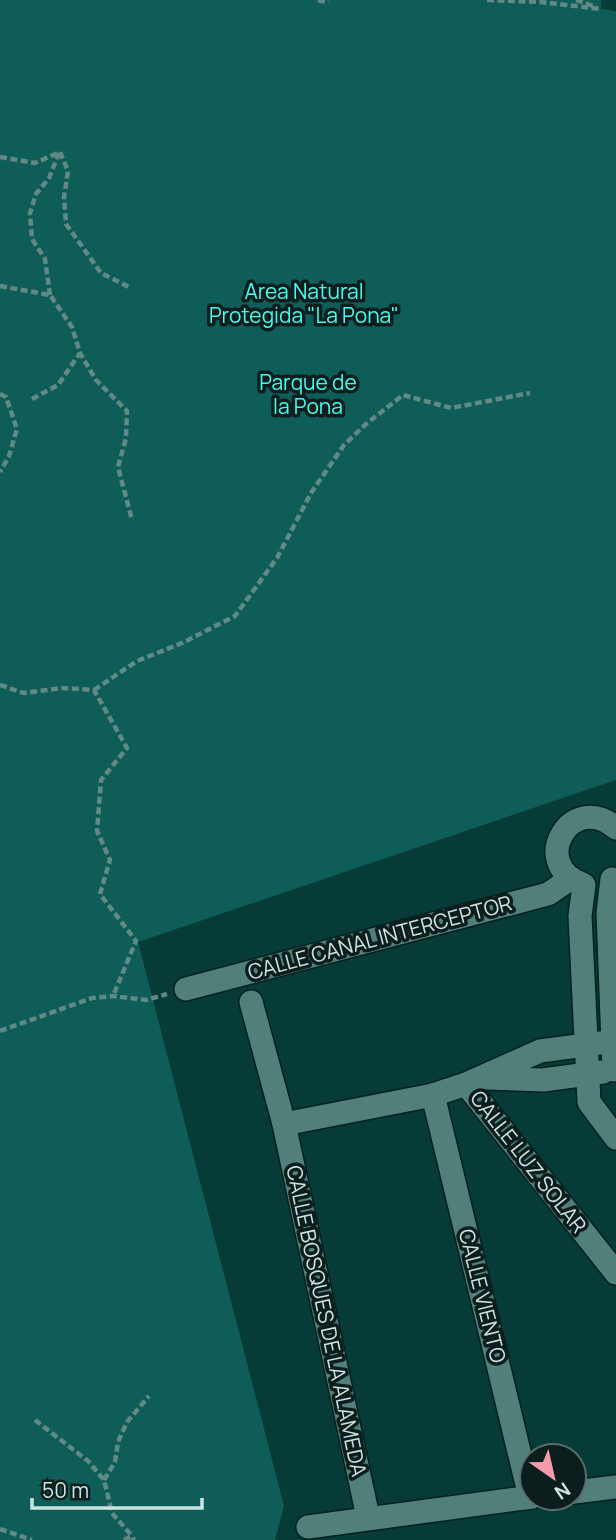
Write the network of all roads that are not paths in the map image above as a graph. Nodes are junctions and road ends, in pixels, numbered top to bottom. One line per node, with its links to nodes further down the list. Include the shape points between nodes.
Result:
1 (614, 824): 3 (street, via 587,817 566,827 557,860)
2 (614, 876): 3 (street, CALLE CANAL INTERCEPTOR, via 601,884); 6 (street, via 608,913)
3 (577, 882): 4 (street, CALLE CANAL INTERCEPTOR, via 548,894); 7 (street)
4 (186, 989)
5 (251, 1002): 12 (street, CALLE BOSQUES DE LA ALAMEDA)
6 (615, 1041): 7 (street); 8 (street)
7 (587, 1044): 9 (street); 10 (street, via 540,1051)
8 (615, 1070): 9 (street)
9 (589, 1074): 10 (street); 13 (street, via 589,1102)
10 (473, 1081): 11 (street); 14 (street, CALLE LUZ SOLAR)
11 (433, 1095): 12 (street); 15 (street, CALLE VIENTO)
12 (284, 1124): 19 (street, CALLE BOSQUES DE LA ALAMEDA)
13 (616, 1138)
14 (616, 1273)
15 (518, 1444)
16 (616, 1487): 17 (street)
17 (588, 1490)
18 (518, 1499): 19 (street)
19 (368, 1517): 20 (street)
20 (309, 1527)

